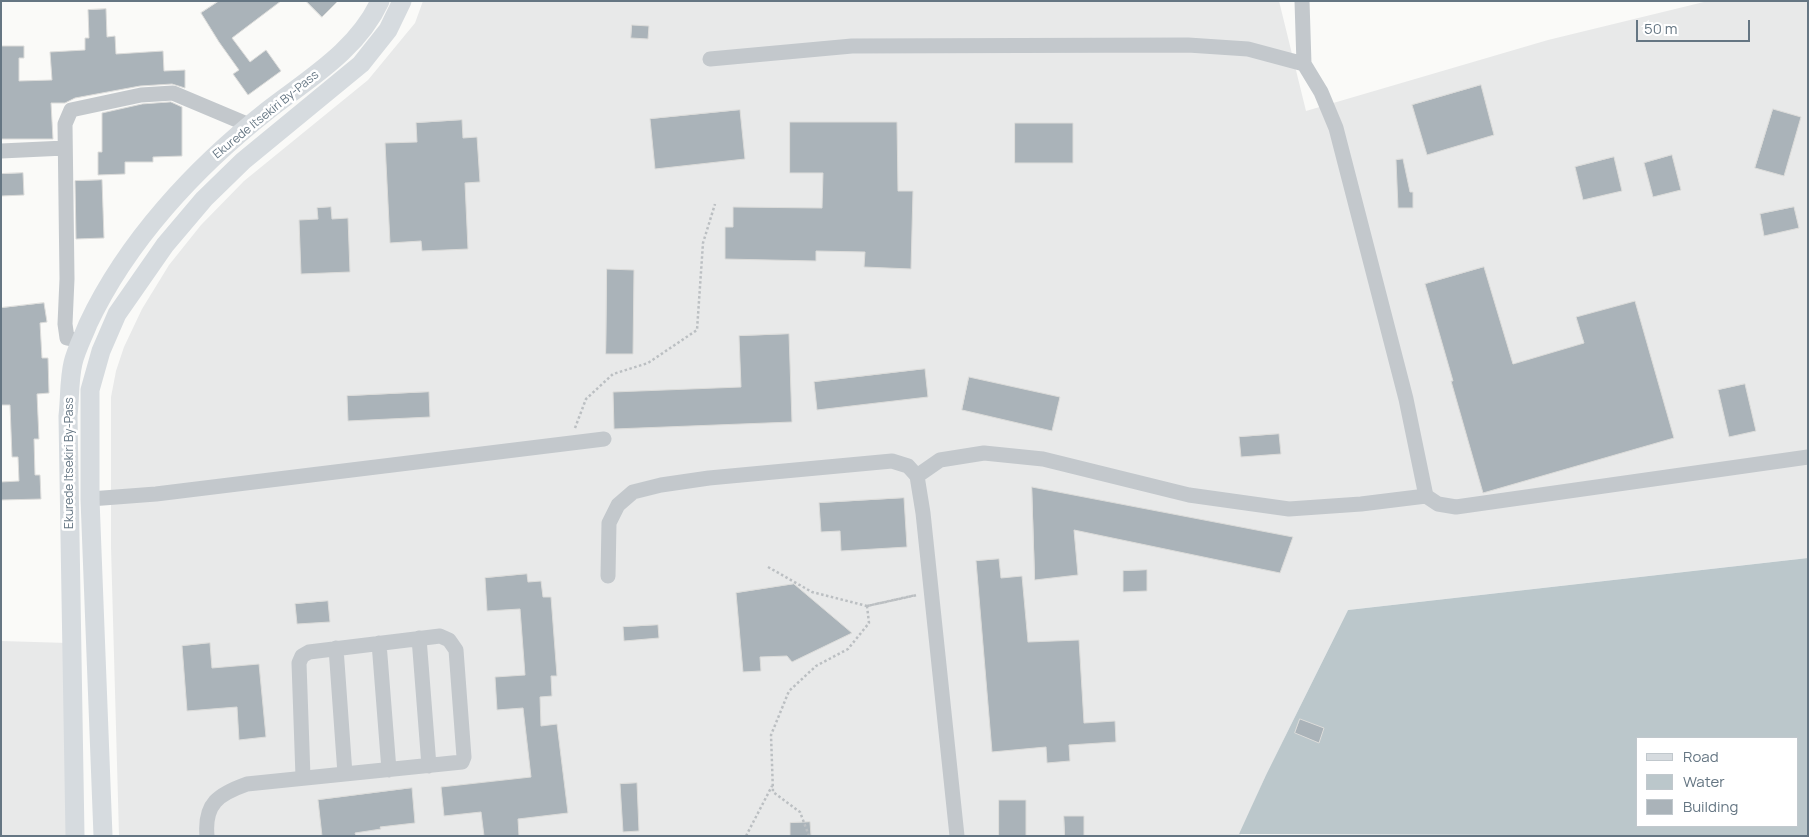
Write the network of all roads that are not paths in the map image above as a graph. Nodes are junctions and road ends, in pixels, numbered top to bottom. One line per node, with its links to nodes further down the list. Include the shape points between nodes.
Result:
1 (380, 1): 6 (main road, Ekurede Itsekiri By-Pass, via 349,47)
2 (402, 1): 14 (main road, Ekurede Itsekiri By-Pass, via 388,30 361,64 204,199 165,245 117,314 101,351 90,390)
3 (1302, 1): 5 (street)
4 (710, 59): 5 (street, via 852,46 1188,45 1248,49)
5 (1304, 64): 13 (street, via 1321,92 1336,128 1406,399)
6 (249, 125): 7 (street, via 174,93 141,95 71,110 65,124); 9 (main road, Ekurede Itsekiri By-Pass, via 193,177 128,255 100,299)
7 (65, 148): 8 (street); 9 (street, via 65,324 67,338)
8 (1, 151)
9 (81, 340): 23 (main road, Ekurede Itsekiri By-Pass, via 73,363 68,416)
10 (604, 439): 14 (street, via 156,494)
11 (1808, 457): 13 (street, via 1456,507 1438,504)
12 (917, 476): 13 (street, via 940,460 984,453 1043,459 1190,495 1289,509); 15 (street, via 908,466 892,461 709,478 633,492 618,504 609,523); 26 (street, via 924,513)
13 (1426, 496)
14 (90, 499): 24 (main road, Ekurede Itsekiri By-Pass)
15 (608, 576)
16 (419, 638): 17 (street); 19 (street); 19 (street, via 444,637 456,650 464,757 459,763)
17 (379, 643): 18 (street); 20 (street)
18 (336, 648): 21 (street); 22 (street, via 309,652 300,658)
19 (429, 766): 20 (street)
20 (389, 770): 21 (street)
21 (345, 774): 22 (street)
22 (303, 777): 25 (street, via 247,784 225,792 210,806)
23 (76, 836)
24 (102, 836)
25 (207, 836)
26 (957, 836)

